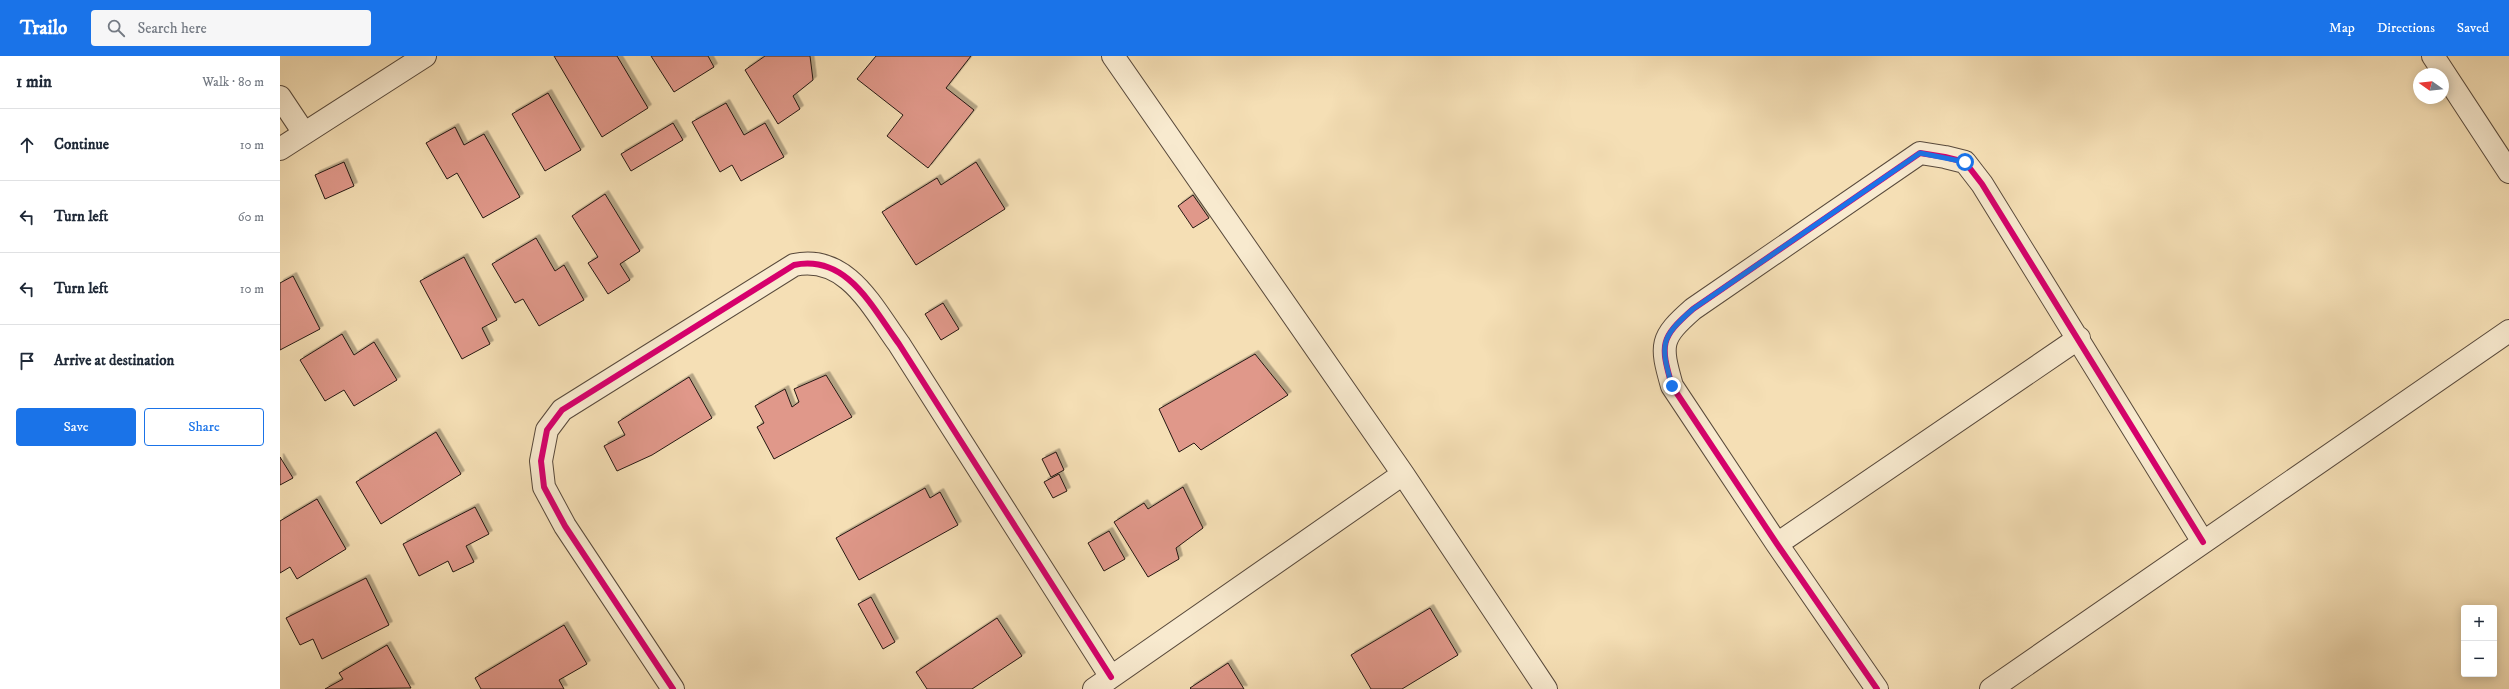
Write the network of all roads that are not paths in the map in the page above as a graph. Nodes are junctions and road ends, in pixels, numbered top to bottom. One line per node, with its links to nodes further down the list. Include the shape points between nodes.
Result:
1 (425, 56): 5 (street)
2 (1113, 56): 10 (street)
3 (2433, 56): 7 (street)
4 (280, 97): 5 (street)
5 (304, 133): 6 (street)
6 (280, 149)
7 (2509, 172)
8 (2509, 331): 11 (street)
9 (2079, 338): 11 (street); 12 (street); 12 (street, via 1982,184 1965,162 1920,153 1693,309 1672,328 1664,344 1666,367 1672,386)
10 (1403, 474): 13 (street); 15 (street)
11 (2203, 542): 17 (street)
12 (1777, 544): 16 (street)
13 (1102, 683): 14 (street, via 903,351 866,299 844,275 825,264 810,262 794,265 562,410 547,430 542,461 544,487 565,526)
14 (673, 689)
15 (1546, 689)
16 (1878, 689)
17 (1991, 689)

